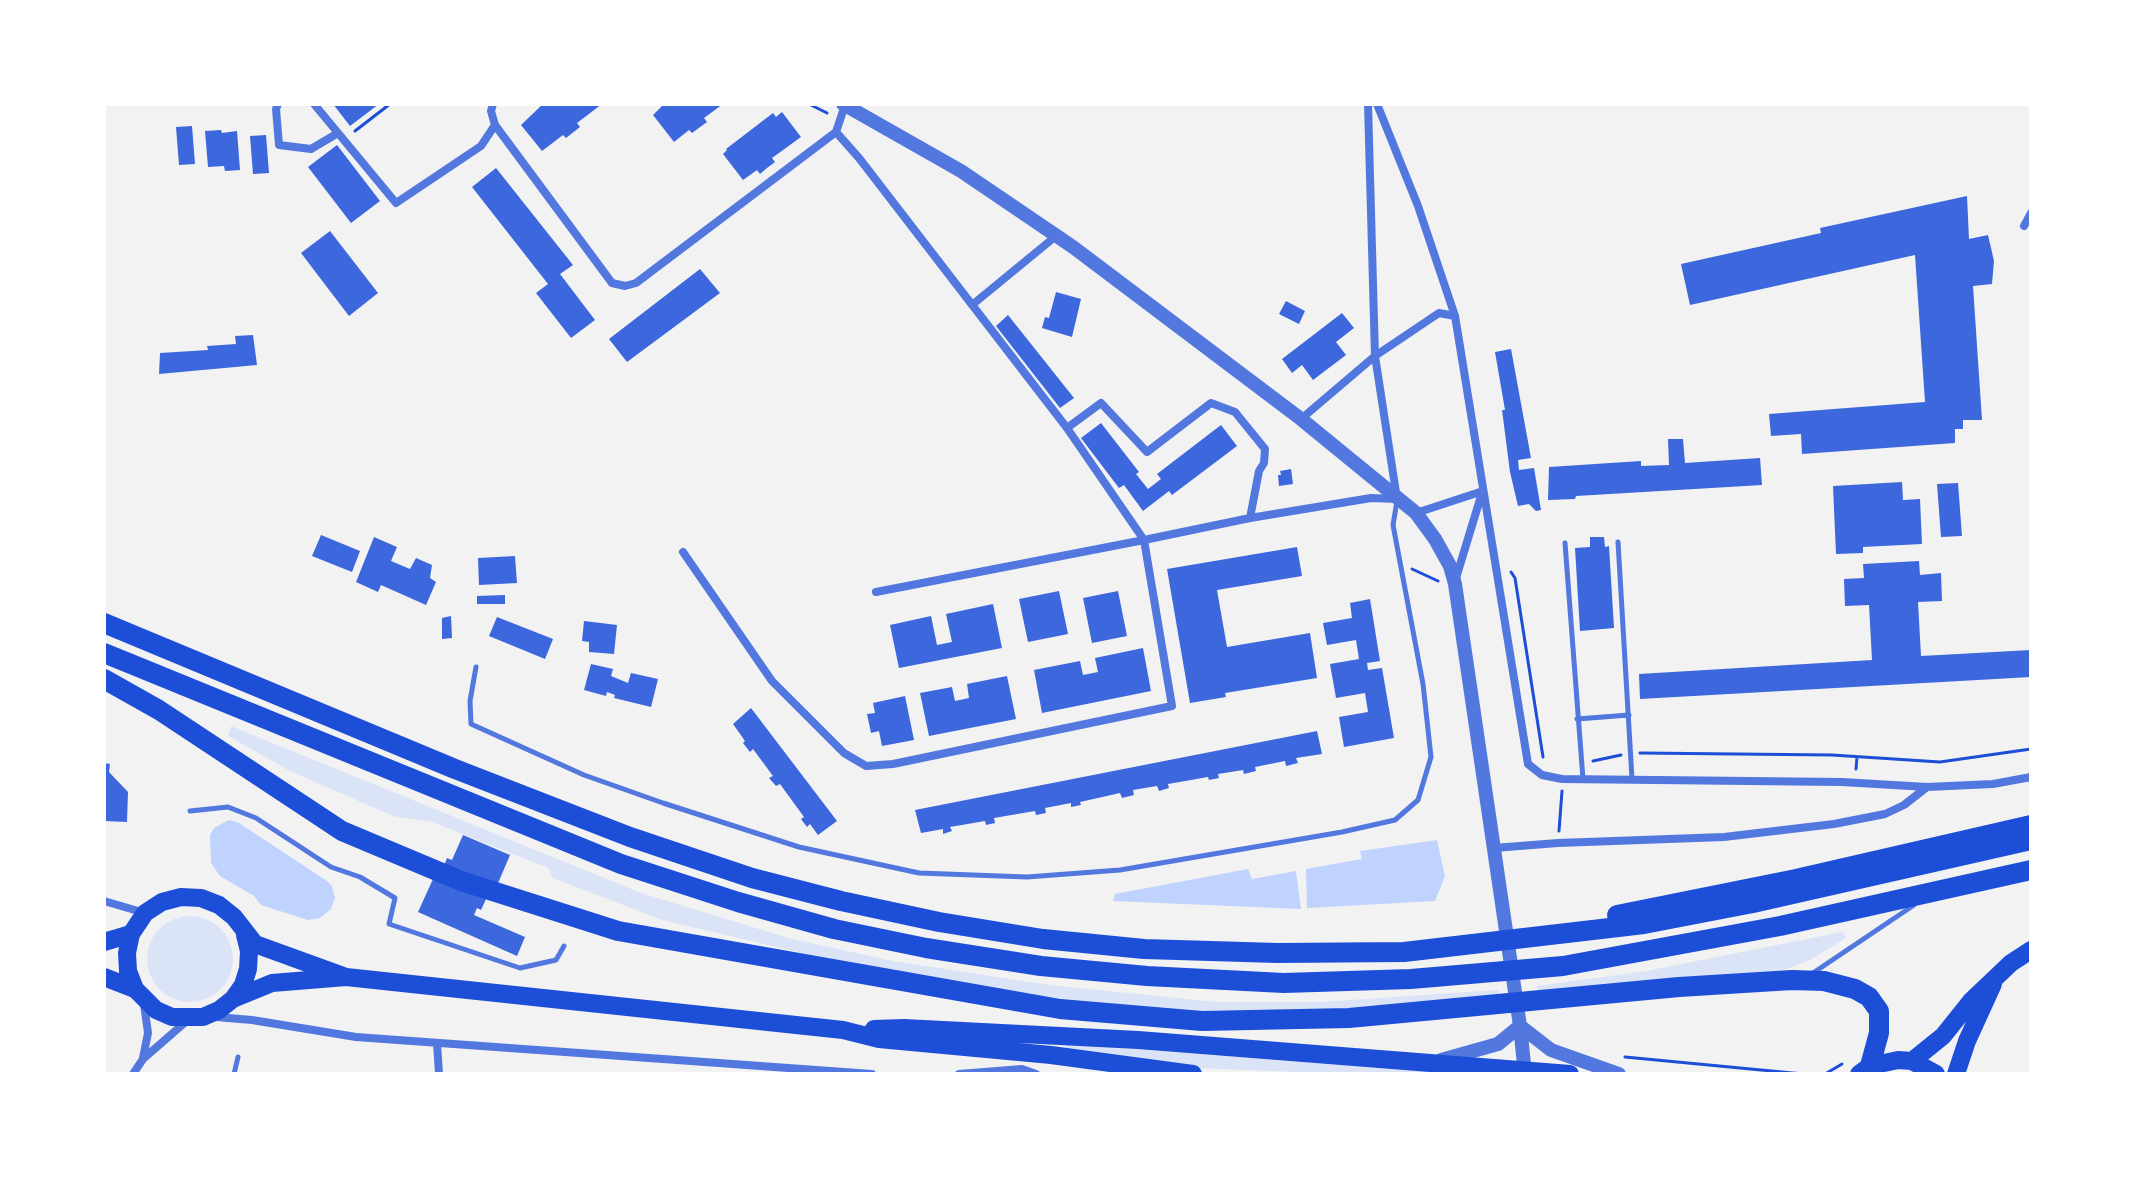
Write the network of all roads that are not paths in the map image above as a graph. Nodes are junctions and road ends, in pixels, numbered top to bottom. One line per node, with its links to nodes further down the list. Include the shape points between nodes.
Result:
1 (278, 104): 9 (street, via 279,145 311,149)
2 (314, 104): 9 (street)
3 (493, 104): 7 (street)
4 (1368, 104): 15 (street)
5 (1377, 104): 14 (street)
6 (844, 105): 8 (street); 12 (street, via 961,171)
7 (495, 125): 8 (street, via 612,283 625,286 636,283); 9 (street, via 481,146 396,203)
8 (836, 132): 13 (street)
9 (340, 135)
10 (2031, 213): 11 (street)
11 (2024, 226)
12 (1056, 236): 13 (street); 16 (street)
13 (972, 305): 17 (street)
14 (1455, 316): 15 (street, via 1439,313); 18 (street)
15 (1375, 356): 16 (street); 19 (street)
16 (1301, 419): 19 (street)
17 (1067, 428): 21 (street, via 1101,403 1147,452 1211,403 1235,412 1265,449); 22 (street)
18 (1483, 491): 20 (street); 26 (street); 35 (street, via 1528,764 1542,775)
19 (1397, 499): 20 (street); 21 (street, via 1371,498); 30 (lane, via 1393,525 1431,757 1418,800 1395,820 1342,832 1120,870 1027,877 919,873 799,847 584,775 471,724)
20 (1416, 513): 26 (street, via 1450,566)
21 (1250, 518): 22 (street)
22 (1144, 540): 25 (street, via 1172,706 866,766 844,753 772,681); 27 (street)
23 (1618, 542): 32 (lane)
24 (1565, 543): 33 (lane)
25 (683, 552)
26 (1449, 584): 41 (street)
27 (876, 592)
28 (104, 623): 48 (highway, via 630,837 841,901 1043,939 1144,949 1404,952)
29 (104, 653): 43 (highway, via 621,864 834,929 1041,966 1284,983 1411,979 1563,966)
30 (476, 667)
31 (104, 679): 54 (highway, via 342,831 461,881 618,931 853,973 1060,1009 1202,1021 1349,1018)
32 (1629, 715): 33 (lane); 36 (lane)
33 (1577, 719): 35 (lane)
34 (2031, 777): 37 (street)
35 (1583, 779): 36 (street)
36 (1632, 779): 37 (street)
37 (1927, 787): 41 (street, via 1885,814 1856,820 1724,837)
38 (190, 811): 50 (lane, via 228,807 256,818 331,867 395,898 389,924 402,929 520,968 556,960)
39 (2031, 825): 48 (highway, via 1616,915)
40 (2031, 840): 48 (highway, via 1753,903)
41 (1494, 848): 59 (street)
42 (2031, 870): 43 (highway)
43 (1934, 892): 54 (lane)
44 (104, 901): 45 (street)
45 (145, 913): 46 (main road); 47 (main road, via 171,899 201,898 234,917)
46 (131, 934): 49 (main road); 56 (main road, via 128,971)
47 (245, 934): 53 (main road, via 255,944); 57 (main road, via 248,969)
48 (1545, 937)
49 (104, 942)
50 (564, 946)
51 (2031, 950): 55 (main road)
52 (104, 977): 56 (main road)
53 (346, 977): 57 (main road, via 272,983); 60 (main road)
54 (1803, 980): 66 (highway, via 1855,989 1879,1011 1879,1033)
55 (1994, 980): 64 (main road); 79 (main road)
56 (139, 994): 58 (main road, via 172,1017); 63 (street, via 148,1033)
57 (233, 999): 58 (main road)
58 (197, 1018): 61 (street); 63 (street)
59 (1520, 1026): 65 (street, via 1498,1044); 67 (street); 77 (street, via 1551,1050)
60 (843, 1030): 65 (main road, via 904,1028 1138,1040); 75 (main road, via 879,1039)
61 (437, 1043): 68 (street); 71 (street)
62 (238, 1057): 70 (lane)
63 (143, 1059): 69 (street)
64 (1912, 1061): 66 (main road); 78 (main road)
65 (1434, 1062): 67 (main road)
66 (1865, 1070)
67 (1525, 1072): 76 (main road)
68 (812, 1073): 72 (street)
69 (133, 1074)
70 (234, 1074)
71 (439, 1074)
72 (872, 1074)
73 (959, 1074): 74 (street, via 1022,1069)
74 (1036, 1074)
75 (1193, 1074)
76 (1570, 1074)
77 (1619, 1074)
78 (1936, 1074)
79 (1956, 1074)

